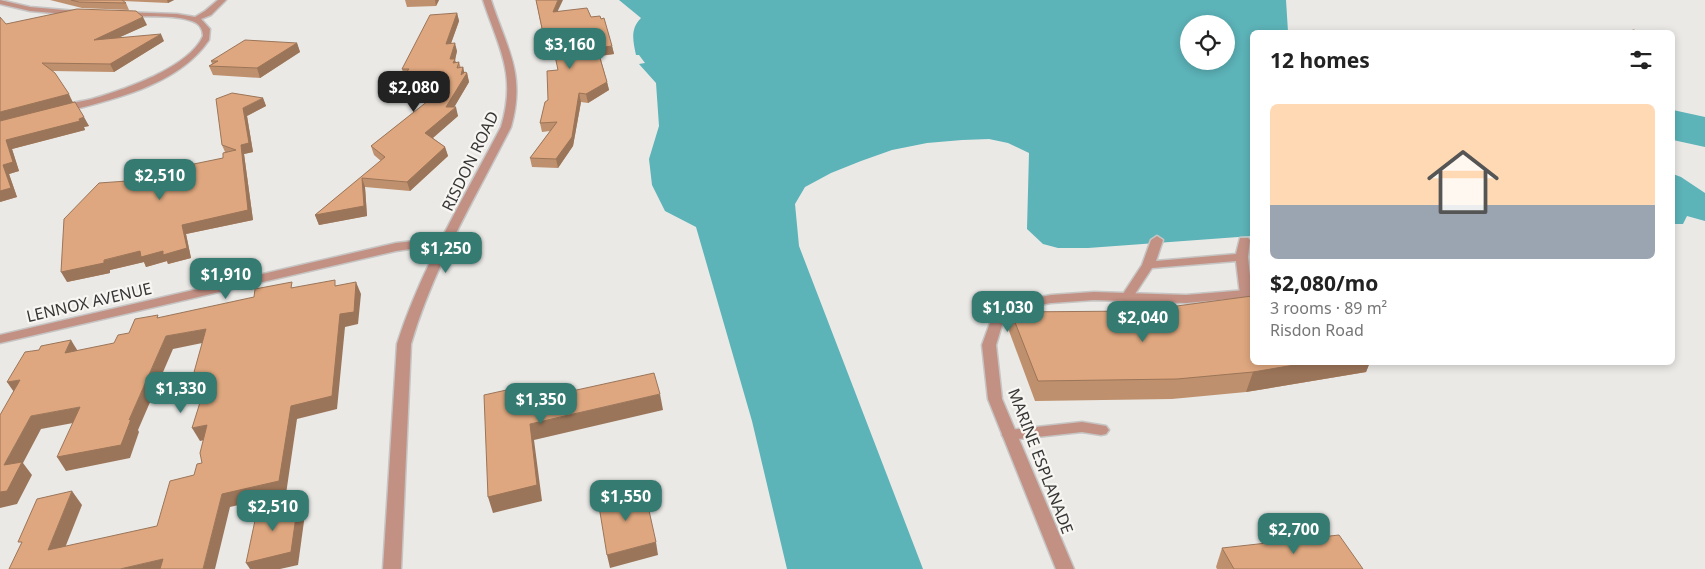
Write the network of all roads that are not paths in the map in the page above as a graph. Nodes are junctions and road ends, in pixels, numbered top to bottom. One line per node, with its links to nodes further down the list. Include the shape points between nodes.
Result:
1 (222, 0): 6 (street)
2 (487, 0): 10 (street, RISDON ROAD, via 511,64 513,100 506,127)
3 (0, 2): 4 (street, via 30,10)
4 (81, 13)
5 (116, 14): 6 (street)
6 (196, 19): 7 (street, via 207,34 190,58 152,80)
7 (47, 114)
8 (1157, 240): 12 (street)
9 (1244, 240): 11 (street)
10 (449, 241): 14 (street, LENNOX AVENUE, via 379,251); 17 (street, RISDON ROAD, via 424,288 404,344)
11 (1242, 257): 12 (street); 13 (street, MARINE ESPLANADE, via 1246,294 1187,299)
12 (1148, 265): 13 (street)
13 (1127, 297): 16 (street, MARINE ESPLANADE, via 1094,296 1018,305 996,323 989,345 995,399)
14 (0, 339)
15 (1101, 430): 16 (street, via 1082,427)
16 (1010, 435): 18 (street, MARINE ESPLANADE)
17 (392, 569)
18 (1065, 569)

